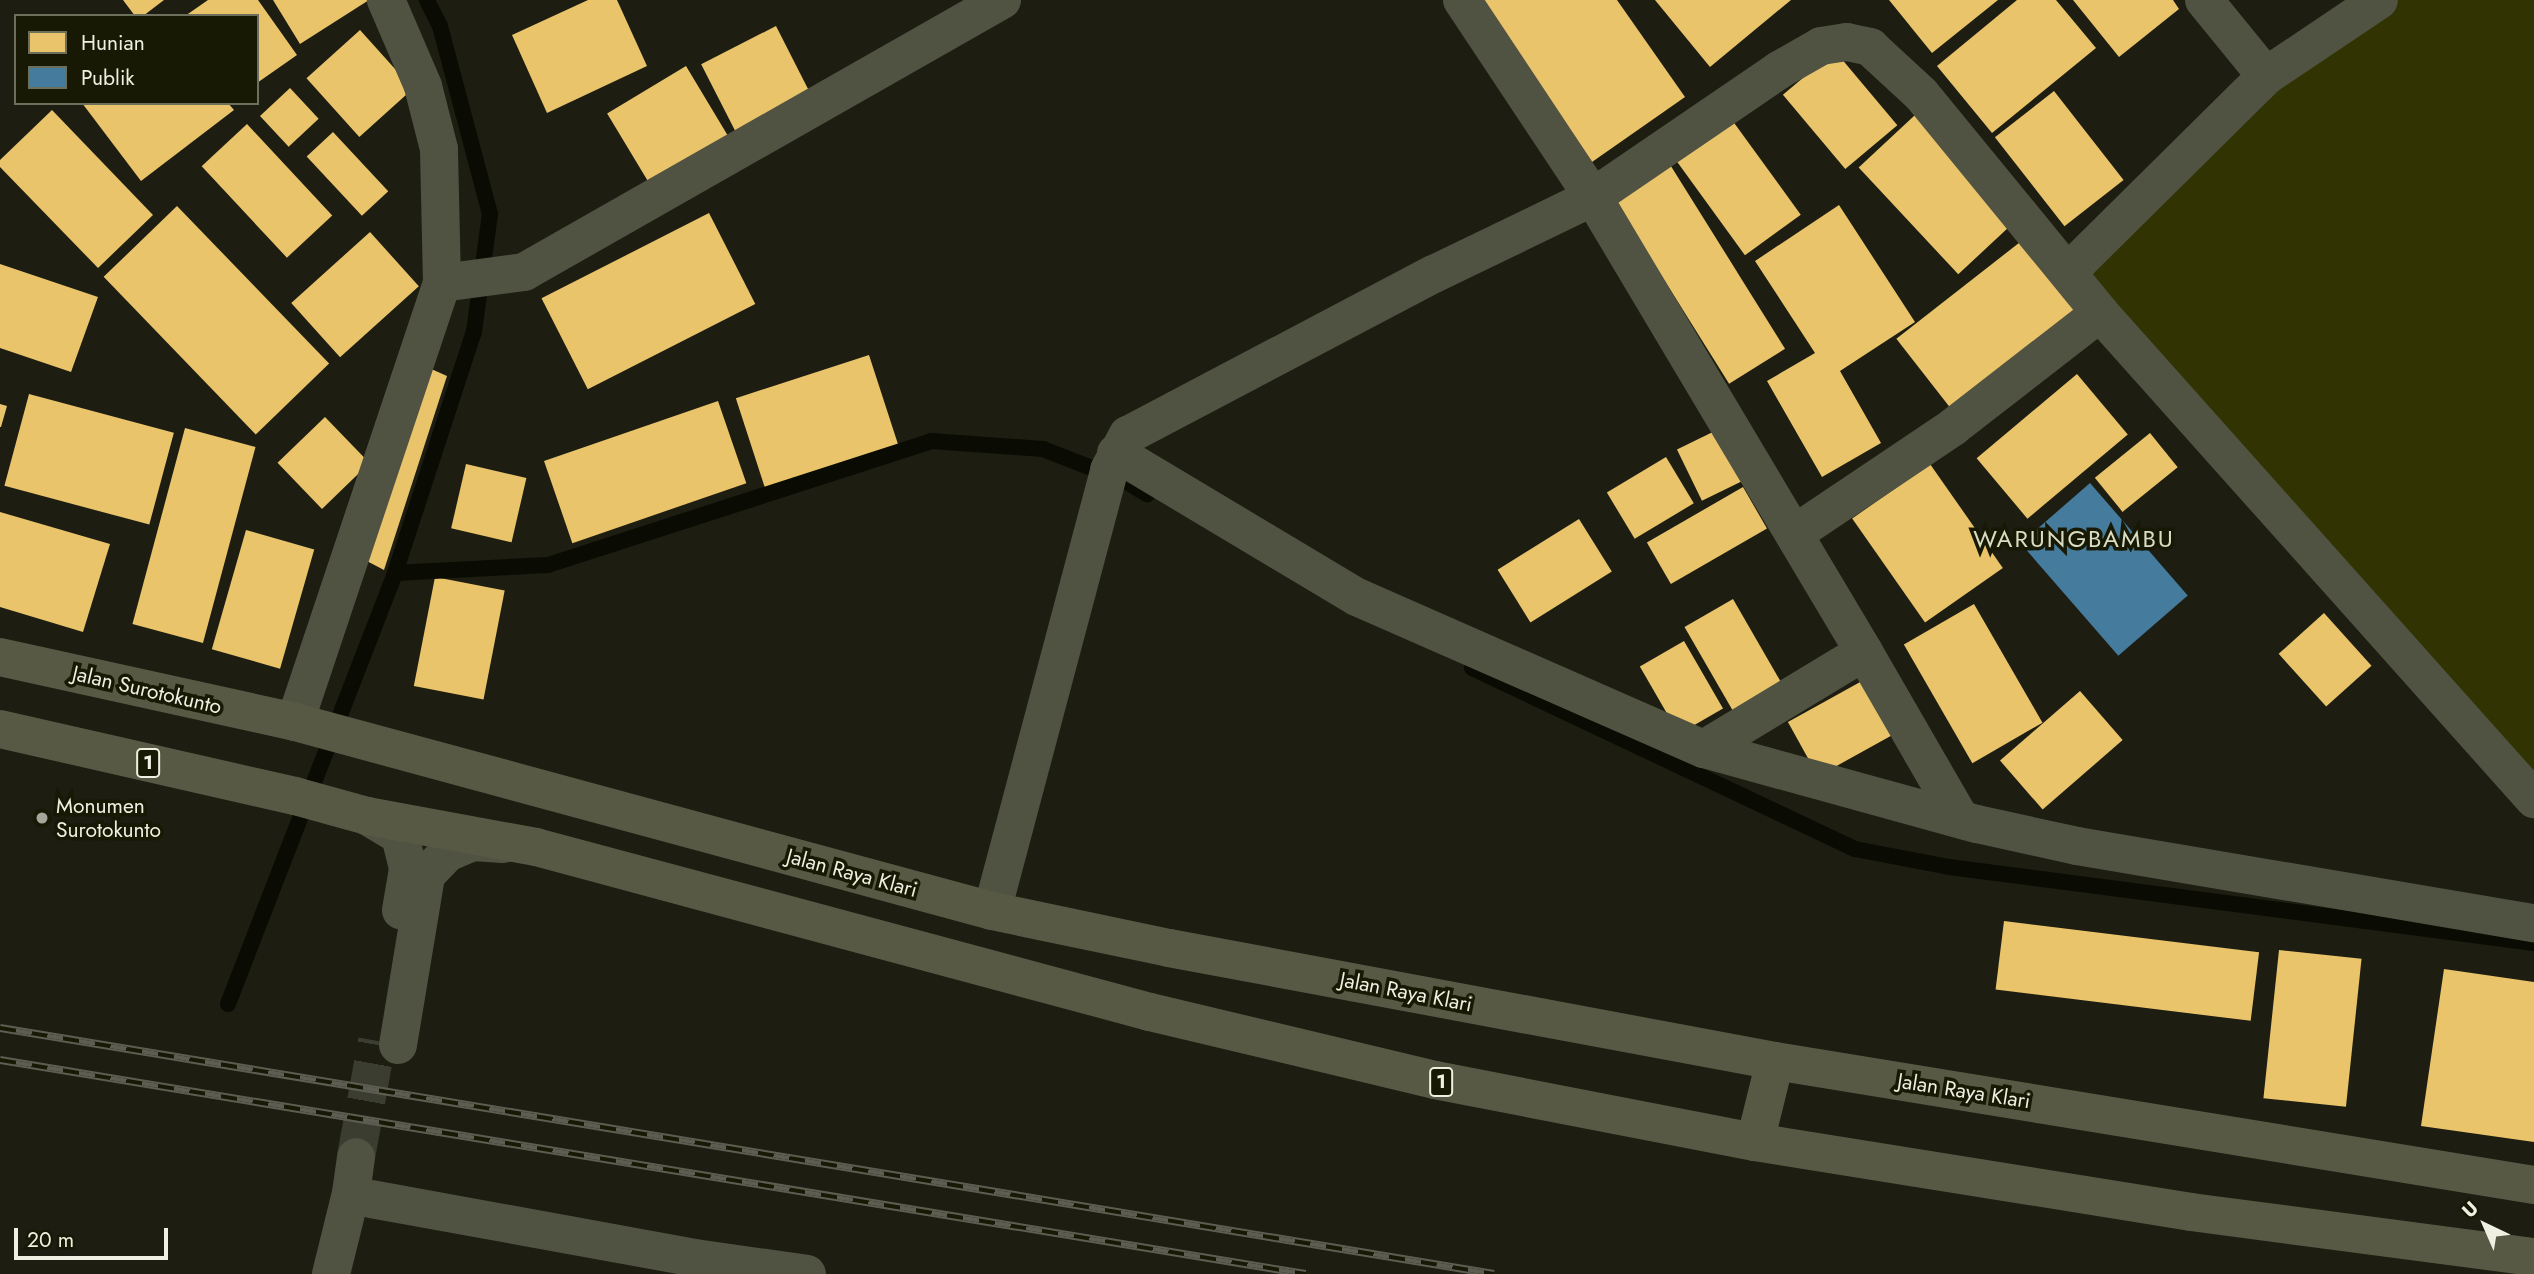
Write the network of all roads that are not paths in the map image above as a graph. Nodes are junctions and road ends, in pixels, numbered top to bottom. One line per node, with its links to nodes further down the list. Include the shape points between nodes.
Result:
1 (386, 0): 9 (street, via 423,86 439,149)
2 (1002, 0): 9 (street, via 524,272)
3 (1462, 0): 7 (street)
4 (2204, 0): 6 (street)
5 (2379, 0): 6 (street)
6 (2266, 76): 8 (street)
7 (1593, 197): 8 (street, via 1779,70 1821,46 1847,42 1870,47 1921,94); 11 (street, via 1434,274 1128,435); 12 (street)
8 (2068, 272): 10 (street)
9 (451, 282): 15 (street)
10 (2100, 313): 12 (street, via 1953,427); 18 (street)
11 (1111, 468): 17 (street, via 1357,597); 22 (street)
12 (1794, 534): 13 (street)
13 (1864, 652): 17 (street); 20 (street)
14 (0, 657): 15 (main road, Jalan Surotokunto)
15 (303, 725): 22 (main road, Jalan Raya Klari)
16 (0, 729): 19 (main road, 1)
17 (1704, 749): 20 (street)
18 (2534, 799)
19 (368, 816): 21 (main road, 1); 21 (street, via 400,836 408,869 387,1043 426,875 447,853 473,842)
20 (1961, 818): 23 (street, via 2155,860)
21 (536, 846): 25 (main road, 1, via 1150,1012 1435,1080)
22 (992, 911): 24 (main road, Jalan Raya Klari, via 1182,951)
23 (2534, 923)
24 (1776, 1060): 25 (main road); 27 (main road, Jalan Raya Klari)
25 (1755, 1142): 28 (main road, 1, via 2191,1212)
26 (364, 1177): 29 (street); 30 (street); 31 (street)
27 (2534, 1185)
28 (2534, 1257)
29 (694, 1266): 32 (street)
30 (331, 1274)
31 (353, 1274)
32 (807, 1274)

